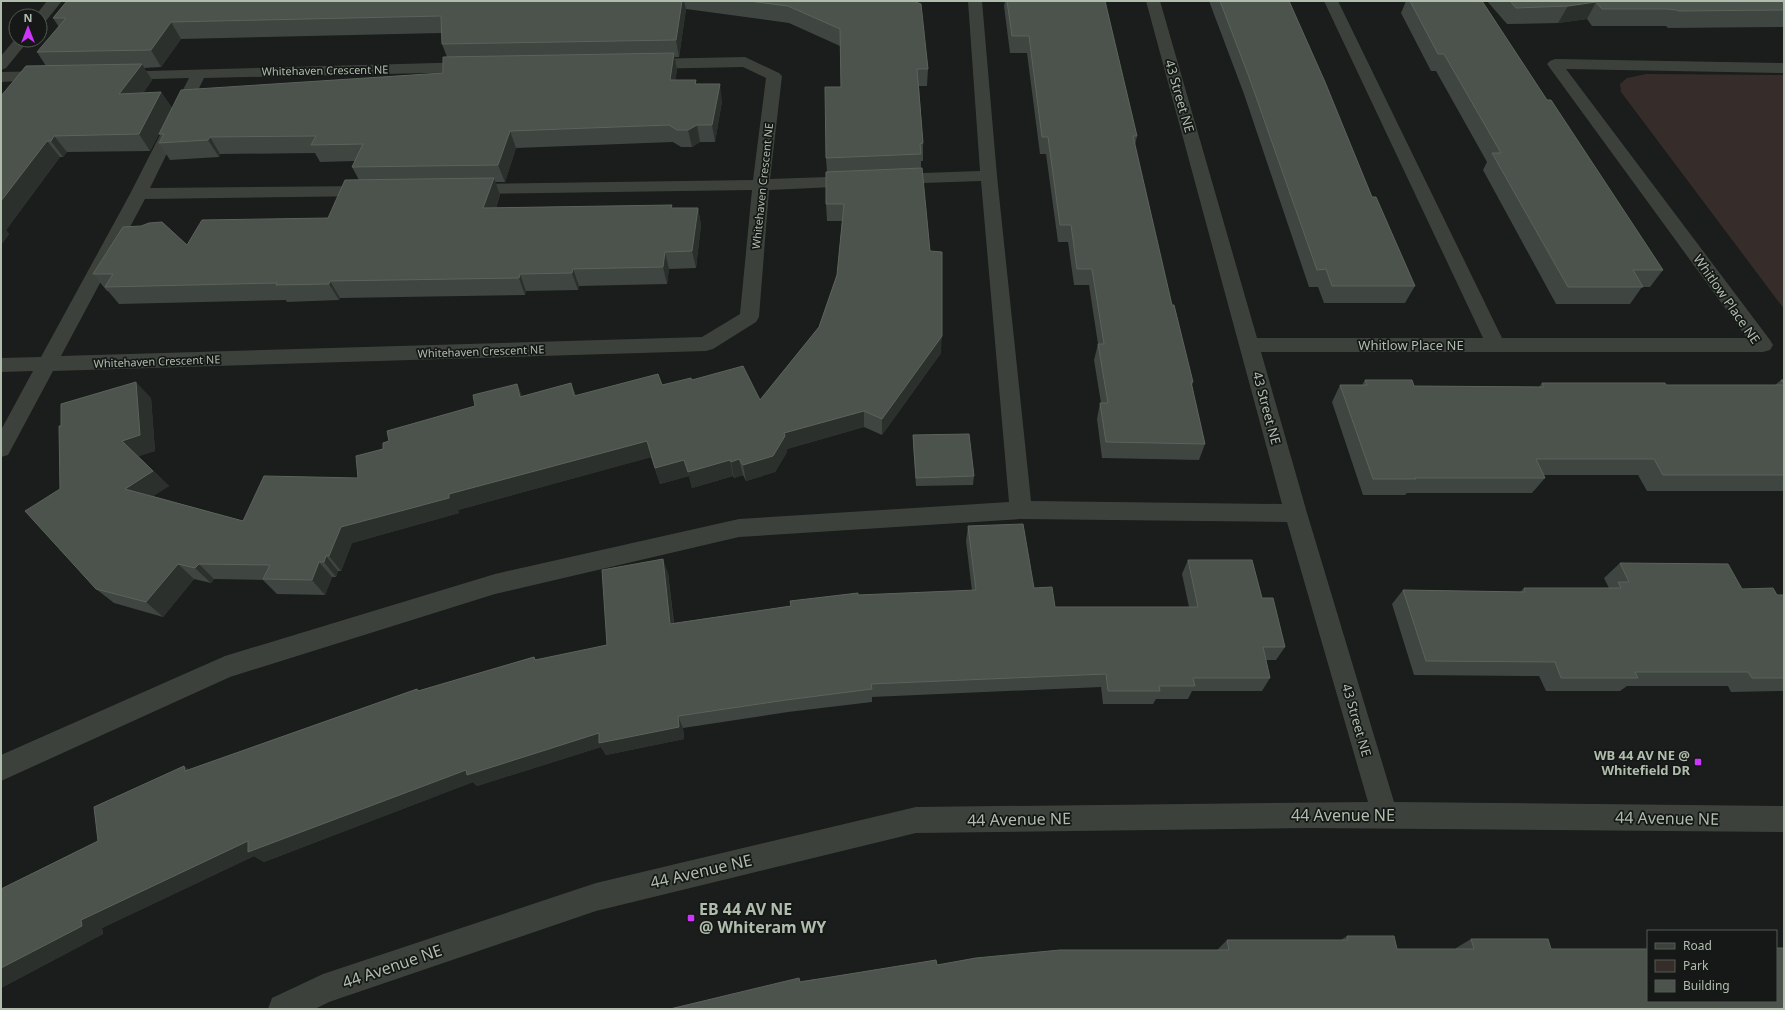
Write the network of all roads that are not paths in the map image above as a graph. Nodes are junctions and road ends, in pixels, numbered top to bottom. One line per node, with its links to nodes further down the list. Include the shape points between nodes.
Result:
1 (55, 1): 5 (street)
2 (975, 1): 15 (street)
3 (1153, 1): 20 (street, 43 Street NE)
4 (1331, 1): 21 (street)
5 (48, 9)
6 (15, 48): 8 (street)
7 (627, 64): 16 (street, Whitehaven Crescent NE, via 746,62 774,76)
8 (1, 65)
9 (492, 67): 11 (street, Whitehaven Crescent NE)
10 (1784, 68): 21 (street, Whitlow Place NE, via 1555,64 1763,345)
11 (199, 73): 12 (street, Whitehaven Crescent NE); 19 (street)
12 (104, 75)
13 (64, 76): 14 (street)
14 (1, 77)
15 (989, 176): 16 (street); 25 (street)
16 (761, 185): 17 (street); 22 (street, Whitehaven Crescent NE, via 749,318 706,344)
17 (450, 189)
18 (386, 190): 19 (street)
19 (139, 194): 22 (street)
20 (1250, 345): 21 (street, Whitlow Place NE); 26 (street, 43 Street NE)
21 (1496, 345)
22 (48, 364): 23 (street, Whitehaven Crescent NE); 24 (street)
23 (1, 365)
24 (1, 449)
25 (1021, 510): 26 (street); 27 (street, via 739,528 495,584 225,667)
26 (1296, 513): 28 (street, 43 Street NE)
27 (1, 768)
28 (1385, 815): 29 (street, 44 Avenue NE); 30 (street, 44 Avenue NE, via 916,820 596,897)
29 (1784, 819)
30 (324, 999): 31 (street, 44 Avenue NE)
31 (283, 1009)

